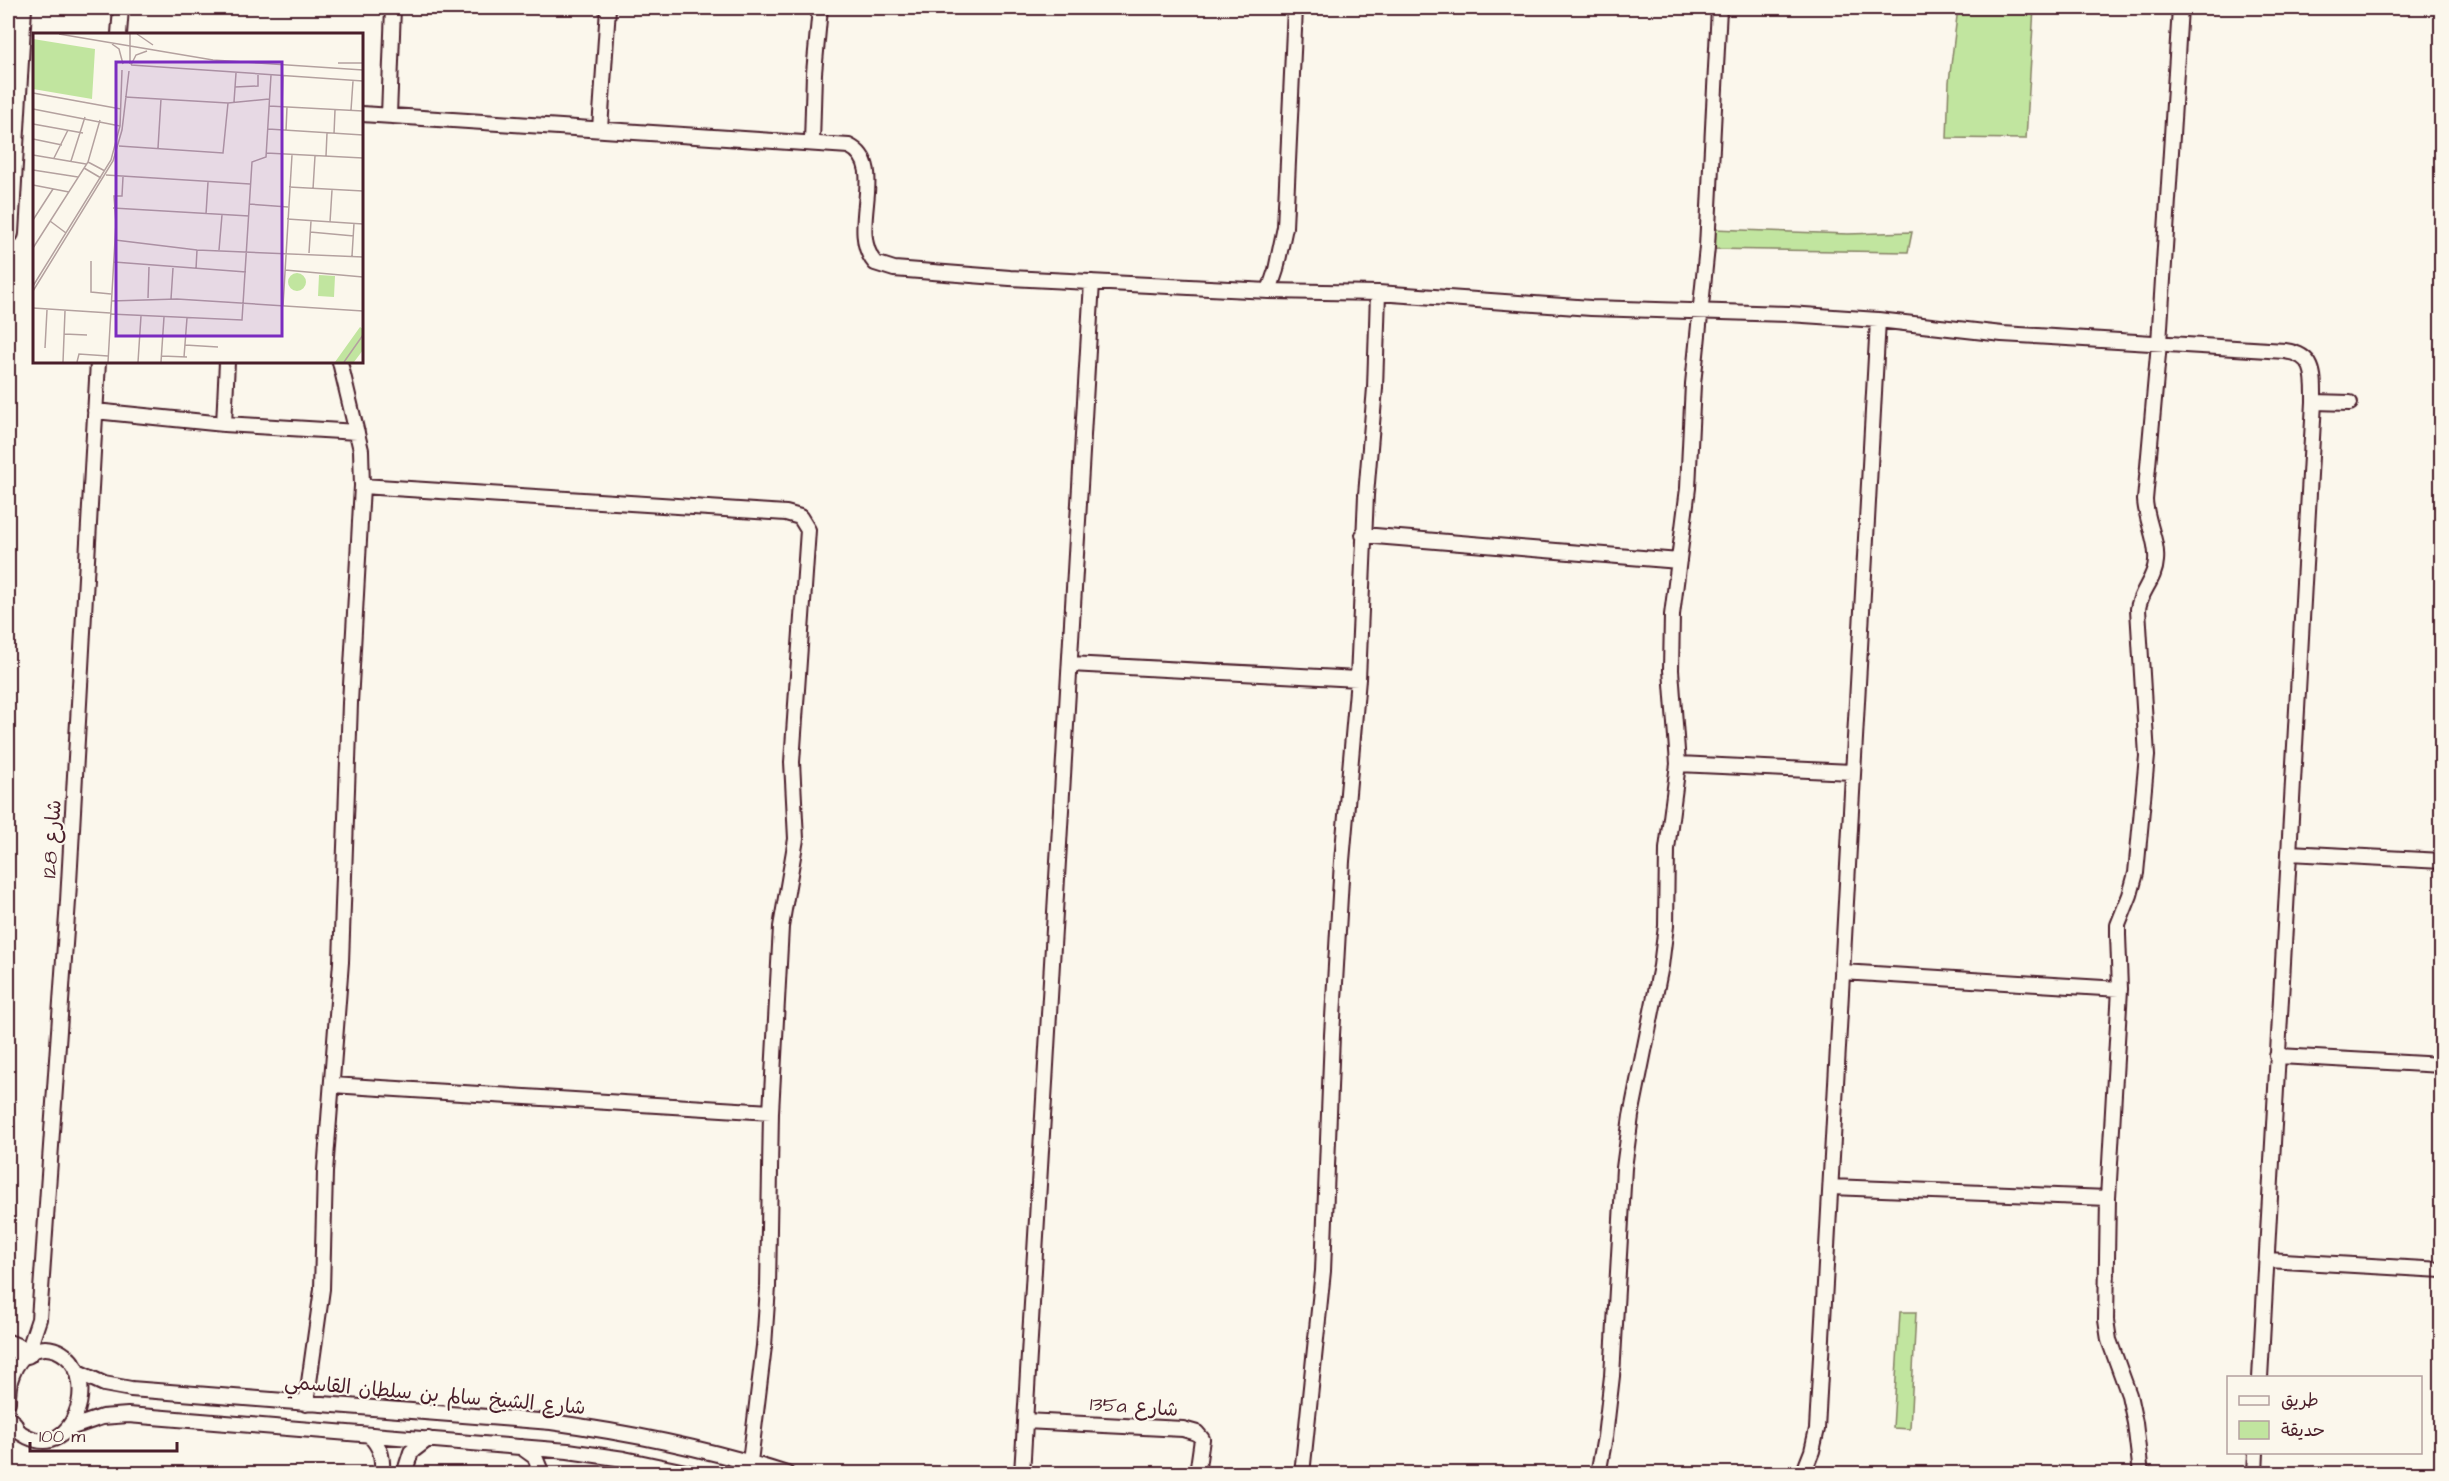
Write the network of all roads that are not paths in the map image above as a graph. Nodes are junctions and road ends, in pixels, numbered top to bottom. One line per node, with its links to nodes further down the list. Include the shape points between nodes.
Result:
1 (21, 8): 14 (highway)
2 (121, 8): 9 (street)
3 (393, 8): 11 (street)
4 (608, 8): 12 (street)
5 (820, 8): 13 (street)
6 (1295, 8): 16 (street, via 1285,227)
7 (1719, 8): 18 (street)
8 (2180, 8): 20 (street)
9 (119, 33)
10 (363, 114): 11 (street)
11 (389, 115): 12 (street)
12 (600, 129): 13 (street)
13 (812, 143): 15 (street, via 849,146 863,156 867,173 864,245 868,255 884,267)
14 (8, 233)
15 (1092, 282): 16 (street); 32 (street)
16 (1269, 291): 17 (street)
17 (1378, 293): 18 (street); 30 (street)
18 (1701, 312): 19 (street); 31 (street)
19 (1878, 320): 20 (street, via 2002,334); 35 (street)
20 (2159, 343): 24 (street, via 2295,352 2304,357 2314,375); 39 (street, via 2145,500 2157,558 2138,609 2147,756 2136,873 2118,925)
21 (98, 363): 26 (street, شارع 128)
22 (227, 363): 27 (street)
23 (340, 363): 28 (street)
24 (2314, 402): 25 (street); 36 (street)
25 (2350, 403)
26 (95, 411): 27 (street); 48 (street, شارع 128, via 73,818)
27 (224, 424): 28 (street)
28 (357, 432): 29 (street)
29 (362, 486): 42 (street); 43 (street, via 786,513 805,523 808,537 792,762 796,839 781,927)
30 (1363, 535): 31 (street); 33 (street)
31 (1679, 561): 34 (street, via 1671,643)
32 (1070, 663): 33 (street); 57 (street)
33 (1358, 678): 72 (street, via 1342,861 1323,1271)
34 (1678, 764): 35 (street); 73 (street, via 1668,839 1664,948 1636,1085 1624,1168 1612,1376)
35 (1852, 772): 38 (street)
36 (2289, 853): 37 (street); 40 (street)
37 (2442, 861)
38 (1842, 972): 39 (street); 44 (street)
39 (2120, 989): 45 (street)
40 (2277, 1056): 41 (street); 46 (street)
41 (2442, 1065)
42 (332, 1085): 43 (street); 55 (street, via 322,1289)
43 (771, 1112): 64 (street, via 768,1287)
44 (1830, 1186): 45 (street); 74 (street, via 1817,1429)
45 (2108, 1198): 75 (street, via 2106,1320 2129,1395)
46 (2267, 1260): 47 (street); 53 (street)
47 (2442, 1270)
48 (39, 1319): 50 (street, شارع 128); 51 (street, شارع 128)
49 (8, 1345): 51 (highway)
50 (53, 1349): 51 (street, via 41,1348); 52 (street, via 70,1359)
51 (20, 1359): 54 (street, شارع 128, via 10,1382)
52 (78, 1372): 55 (street, شارع الشيخ سالم بن سلطان القاسمي, via 104,1384 131,1389); 58 (street, via 79,1405)
53 (2260, 1376)
54 (8, 1402)
55 (306, 1404): 64 (street, شارع الشيخ سالم بن سلطان القاسمي, via 581,1426 651,1437)
56 (9, 1420): 58 (street, via 21,1434 39,1441 58,1438)
57 (1025, 1421): 70 (street); 71 (street, 135a شارع, via 1183,1428 1202,1439)
58 (69, 1428): 59 (street, via 102,1417 128,1415)
59 (369, 1435): 60 (street); 65 (street, via 380,1447)
60 (428, 1439): 61 (street); 66 (street, via 411,1452)
61 (519, 1446): 62 (street); 67 (street, via 535,1457)
62 (567, 1451): 67 (street, via 551,1459); 68 (street)
63 (2256, 1454): 76 (street)
64 (750, 1462): 69 (street, شارع الشيخ سالم بن سلطان القاسمي)
65 (382, 1473)
66 (404, 1473)
67 (542, 1473)
68 (695, 1473)
69 (787, 1473)
70 (1022, 1473)
71 (1197, 1473)
72 (1302, 1473)
73 (1598, 1473)
74 (1803, 1473)
75 (2141, 1473)
76 (2254, 1473)

